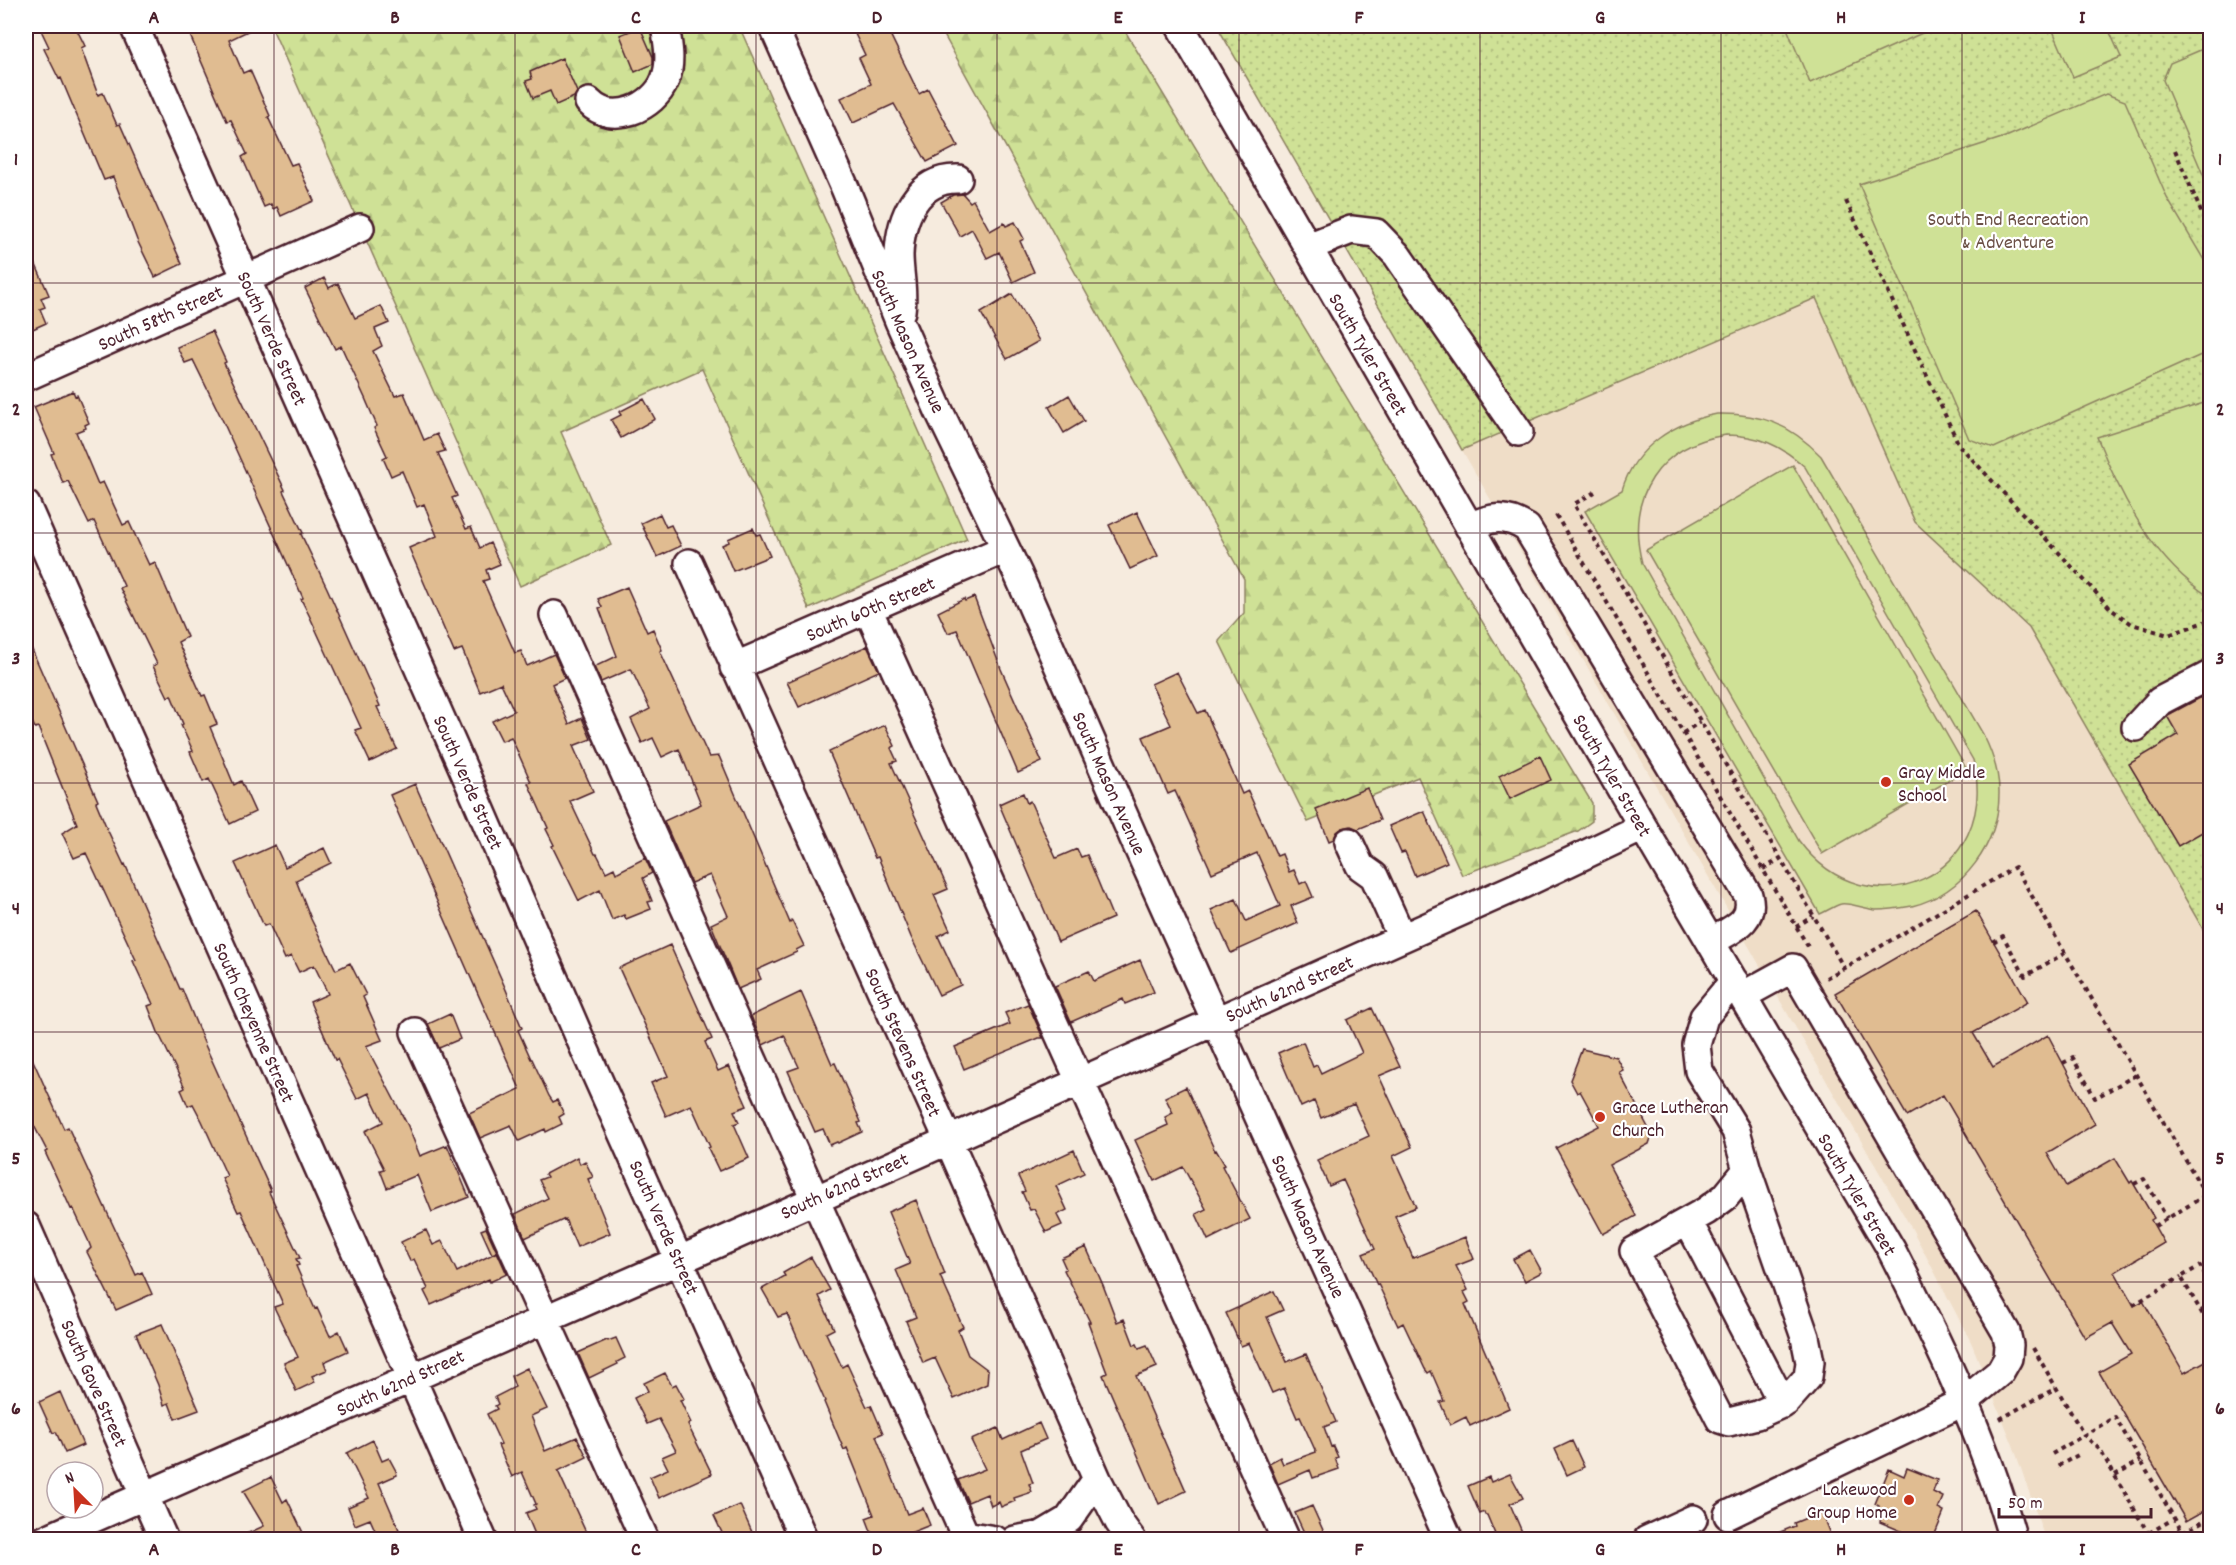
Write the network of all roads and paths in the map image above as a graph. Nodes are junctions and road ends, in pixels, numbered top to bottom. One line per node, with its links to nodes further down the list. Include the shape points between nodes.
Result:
1 (134, 26): 12 (street, South Verde Street)
2 (664, 26): 5 (street, via 668,72 653,99 637,109 621,112 602,111)
3 (1180, 26): 11 (street, South Tyler Street)
4 (773, 28): 13 (street, South Mason Avenue)
5 (589, 102)
6 (2175, 150): 10 (path)
7 (958, 179): 13 (street, via 932,184 915,198 904,221 899,255)
8 (1846, 201): 24 (path, via 1959,446 2112,610 2132,624 2168,635)
9 (360, 228): 12 (street, South 58th Street)
10 (2211, 233)
11 (1308, 248): 15 (street, via 1351,230 1376,233 1397,255); 19 (street, South Tyler Street)
12 (247, 278): 14 (street, South 58th Street); 57 (street, South Verde Street)
13 (899, 321): 20 (street, South Mason Avenue)
14 (26, 377)
15 (1519, 432)
16 (1595, 492): 27 (path, via 1574,504)
17 (26, 505): 65 (street, South Cheyenne Street)
18 (1556, 515): 29 (path)
19 (1469, 527): 30 (street, South Tyler Street); 37 (street, via 1492,518 1511,519 1527,528 1748,895 1746,921)
20 (1005, 549): 22 (street, South 60th Street); 42 (street, South Mason Avenue)
21 (689, 564): 25 (street, South Stevens Street)
22 (868, 609): 25 (street, South 60th Street); 46 (street)
23 (554, 615): 51 (street)
24 (2211, 620)
25 (734, 667): 47 (street, South Stevens Street)
26 (2211, 675): 28 (street, via 2160,701)
27 (1700, 722): 29 (path); 32 (path)
28 (2136, 728)
29 (1683, 733): 33 (path)
30 (1643, 827): 36 (street, South 62nd Street); 37 (street, South Tyler Street)
31 (1349, 842): 36 (street, via 1360,866 1374,876)
32 (1780, 859): 33 (path); 34 (path)
33 (1763, 869): 35 (path)
34 (1814, 916): 35 (path); 39 (path, via 1844,968 2015,867)
35 (1796, 927): 40 (path)
36 (1402, 938): 42 (street, South 62nd Street)
37 (1711, 942): 41 (street, South Tyler Street)
38 (1993, 942): 39 (path, via 2003,936 2025,976)
39 (2065, 953): 45 (path)
40 (1814, 956)
41 (1738, 988): 48 (street, via 1704,1017 1696,1045 1699,1071 1736,1131); 67 (street, South Tyler Street, via 1891,1249); 67 (street, via 1793,968 2006,1332 2008,1358 2000,1372)
42 (1216, 1020): 46 (street, South 62nd Street); 93 (street, South Mason Avenue)
43 (415, 1032): 63 (street)
44 (2063, 1064): 45 (path, via 2073,1058 2096,1098)
45 (2136, 1075): 50 (path)
46 (1080, 1081): 47 (street, South 62nd Street); 92 (street)
47 (948, 1139): 51 (street, South 62nd Street); 76 (street, South Stevens Street)
48 (1747, 1170): 54 (street, via 1725,1197); 68 (street, via 1805,1337 1810,1362 1808,1377)
49 (2134, 1184): 53 (path, via 2144,1179)
50 (2206, 1195): 52 (path); 53 (path)
51 (815, 1199): 57 (street, South 62nd Street); 90 (street, via 965,1535)
52 (2211, 1203)
53 (2168, 1218): 56 (path)
54 (1688, 1221): 68 (street); 68 (street, via 1634,1251 1720,1419 1729,1422)
55 (26, 1226): 77 (street, South Gove Street)
56 (2154, 1226)
57 (680, 1260): 63 (street, South 62nd Street); 89 (street, South Verde Street)
58 (2181, 1277): 59 (path, via 2200,1266); 60 (path); 62 (path)
59 (2211, 1284)
60 (2133, 1305)
61 (2211, 1306): 62 (path)
62 (2201, 1311): 64 (path)
63 (546, 1318): 65 (street, South 62nd Street); 88 (street)
64 (2211, 1327)
65 (411, 1377): 77 (street, South 62nd Street); 87 (street, South Cheyenne Street)
66 (2056, 1388): 69 (path)
67 (1965, 1401): 78 (street); 95 (street, South Tyler Street, via 1999,1488)
68 (1783, 1404)
69 (2000, 1419)
70 (2084, 1435): 71 (path); 73 (path, via 2115,1417); 75 (path, via 2100,1450)
71 (2052, 1454)
72 (2078, 1455): 74 (path)
73 (2141, 1460): 75 (path); 80 (path)
74 (2058, 1466)
75 (2115, 1475): 83 (path)
76 (1097, 1479): 82 (street, South Stevens Street); 91 (street, via 1069,1519 1042,1535)
77 (144, 1494): 85 (street, South 62nd Street); 86 (street, South Gove Street)
78 (1728, 1515)
79 (2211, 1517): 84 (path)
80 (2175, 1518): 83 (path); 84 (path)
81 (1693, 1519): 94 (street)
82 (1125, 1531)
83 (2149, 1533): 96 (path)
84 (2183, 1533): 97 (path)
85 (44, 1539)
86 (164, 1539)
87 (483, 1539)
88 (645, 1539)
89 (804, 1539)
90 (995, 1539)
91 (1015, 1539)
92 (1286, 1539)
93 (1449, 1539)
94 (1647, 1539)
95 (2013, 1539)
96 (2152, 1539)
97 (2187, 1539)

